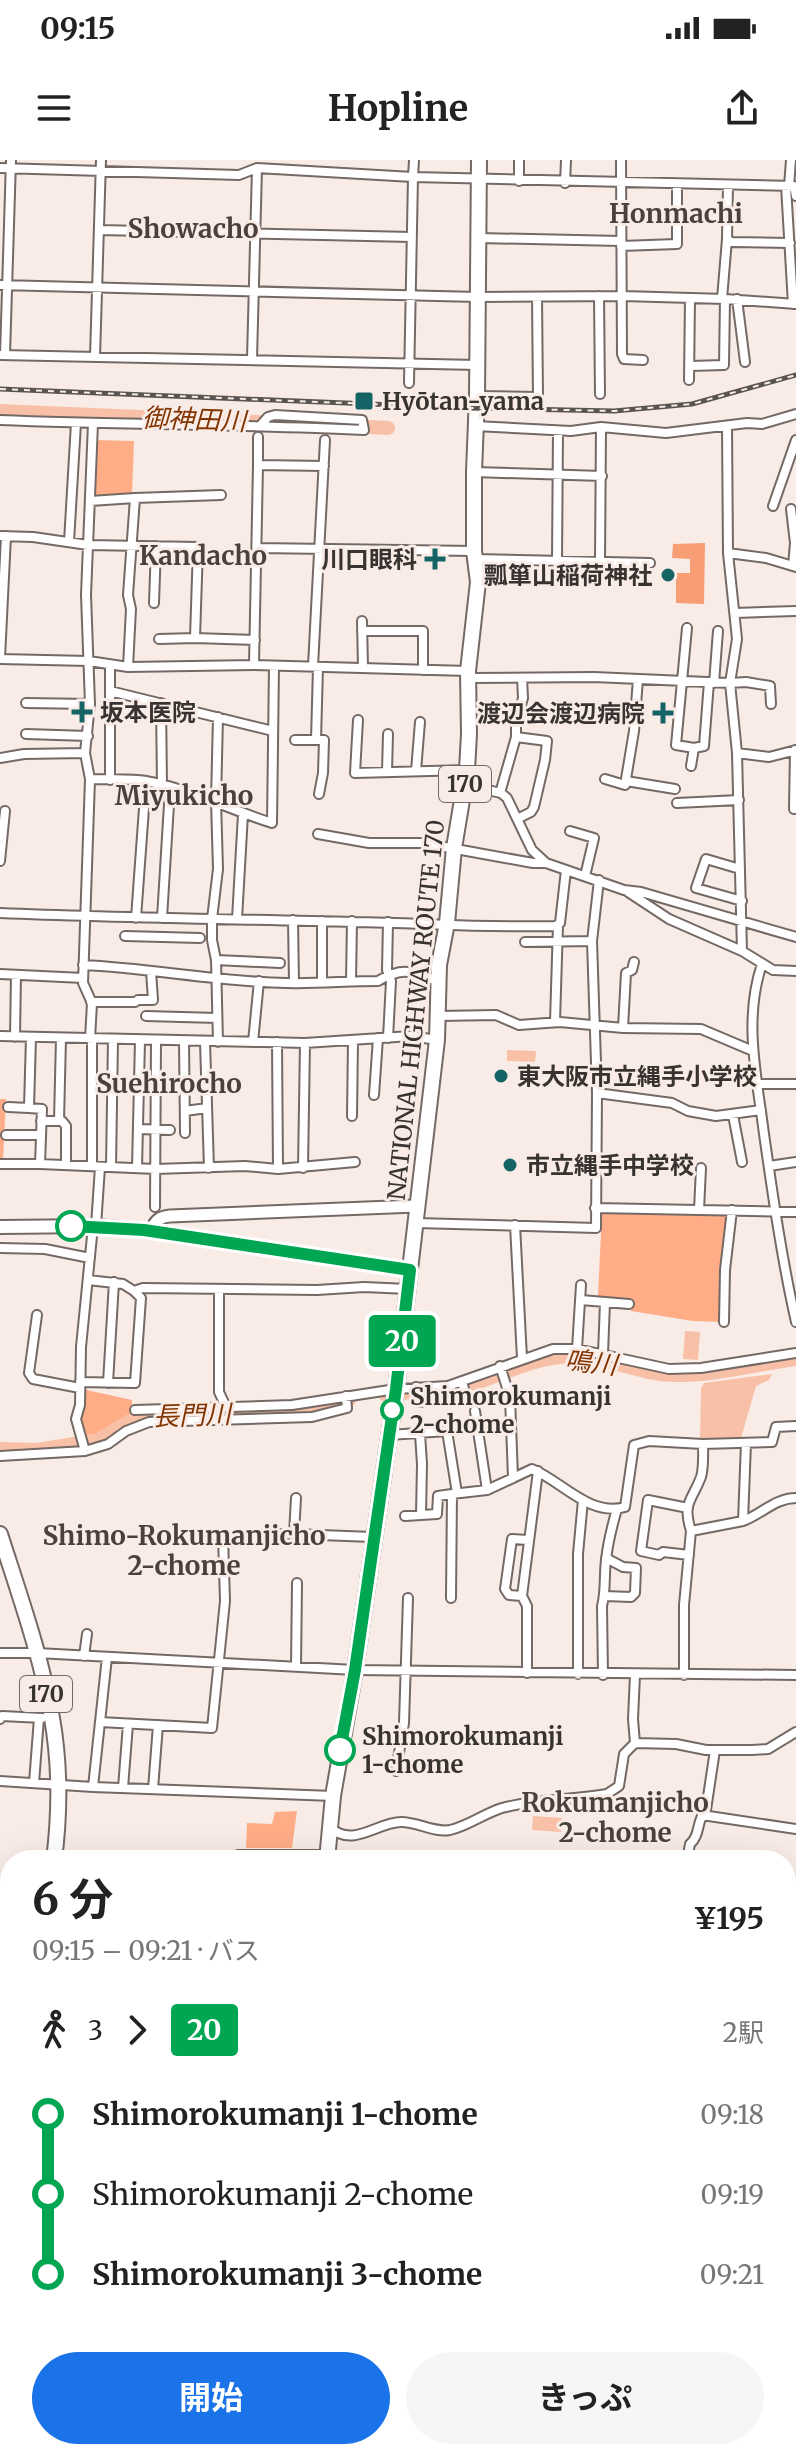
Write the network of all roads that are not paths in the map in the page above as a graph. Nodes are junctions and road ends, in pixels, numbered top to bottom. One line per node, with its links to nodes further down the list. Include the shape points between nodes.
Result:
1 (101, 160): 12 (street)
2 (250, 160): 11 (street)
3 (414, 160): 13 (street)
4 (479, 160): 14 (highway, NATIONAL HIGHWAY ROUTE 170 / 170)
5 (519, 160): 15 (street)
6 (566, 160): 16 (street)
7 (621, 160): 17 (street)
8 (791, 160): 20 (street)
9 (10, 164): 10 (street); 12 (street); 29 (street)
10 (0, 168)
11 (253, 170): 12 (street, via 239,175); 13 (street); 23 (street)
12 (101, 171): 22 (street)
13 (413, 177): 14 (street); 24 (street)
14 (478, 181): 15 (street); 25 (highway, NATIONAL HIGHWAY ROUTE 170 / 170)
15 (519, 181): 16 (street)
16 (565, 183): 17 (street)
17 (621, 183): 18 (street); 28 (street)
18 (677, 185): 19 (street); 28 (street, via 677,244)
19 (728, 186): 20 (street); 26 (street)
20 (788, 186): 21 (street, via 794,186); 27 (street)
21 (796, 196)
22 (100, 230): 23 (street); 30 (street)
23 (255, 233): 24 (street); 31 (street)
24 (412, 237): 32 (street)
25 (479, 238): 28 (street); 35 (highway, NATIONAL HIGHWAY ROUTE 170 / 170)
26 (727, 239): 27 (street); 38 (street)
27 (790, 243): 40 (street)
28 (621, 244): 34 (street)
29 (3, 285): 30 (street); 41 (street)
30 (97, 288): 31 (street); 42 (street)
31 (254, 291): 32 (street); 43 (street)
32 (411, 295): 35 (street); 46 (street)
33 (599, 296): 34 (street); 36 (street); 51 (street)
34 (623, 296): 37 (street); 44 (street, via 622,354 624,359)
35 (478, 297): 36 (street); 47 (highway, NATIONAL HIGHWAY ROUTE 170 / 170)
36 (537, 297): 52 (street, via 538,397)
37 (690, 298): 38 (street); 48 (street)
38 (724, 299): 39 (street); 48 (street, via 724,365)
39 (737, 299): 40 (street); 45 (street)
40 (795, 304)
41 (3, 355): 42 (street)
42 (95, 357): 43 (street)
43 (252, 359): 46 (street)
44 (643, 360)
45 (745, 362)
46 (410, 364): 47 (street); 50 (street)
47 (478, 365): 52 (highway, NATIONAL HIGHWAY ROUTE 170 / 170)
48 (690, 366): 49 (street)
49 (689, 380)
50 (409, 383)
51 (600, 394)
52 (477, 396): 58 (highway, NATIONAL HIGHWAY ROUTE 170 / 170)
53 (796, 414): 59 (street, via 762,424)
54 (0, 420): 55 (street)
55 (76, 423): 56 (street); 77 (street)
56 (93, 423): 57 (street); 73 (street)
57 (363, 425)
58 (475, 426): 61 (street); 68 (highway, NATIONAL HIGHWAY ROUTE 170 / 170)
59 (727, 426): 60 (street, via 666,433); 83 (street)
60 (601, 427): 61 (street); 70 (street)
61 (558, 431): 69 (street)
62 (258, 437): 66 (street)
63 (325, 440): 67 (street)
64 (796, 440): 65 (street)
65 (794, 453): 74 (street)
66 (258, 465): 67 (street); 81 (street)
67 (324, 466): 82 (street)
68 (474, 472): 69 (street); 84 (highway, NATIONAL HIGHWAY ROUTE 170 / 170)
69 (557, 475): 70 (street); 85 (street)
70 (602, 476): 86 (street)
71 (221, 495): 72 (street)
72 (135, 498): 73 (street); 79 (street)
73 (90, 501): 78 (street)
74 (773, 506)
75 (791, 509): 88 (street)
76 (3, 536): 77 (street); 99 (street)
77 (69, 542): 78 (street)
78 (88, 545): 79 (street); 100 (street)
79 (131, 546): 80 (street); 105 (street)
80 (156, 546): 89 (street); 96 (street, via 198,547)
81 (257, 548): 82 (street); 98 (street)
82 (318, 550): 84 (street); 104 (street)
83 (728, 553): 88 (street); 91 (street)
84 (478, 557): 85 (street); 108 (highway, NATIONAL HIGHWAY ROUTE 170 / 170)
85 (557, 560): 86 (street)
86 (600, 561): 87 (street)
87 (650, 563)
88 (795, 567)
89 (154, 603)
90 (796, 611): 91 (street)
91 (735, 613): 113 (street)
92 (362, 621): 94 (street)
93 (687, 628): 111 (street)
94 (362, 631): 106 (street); 107 (street, via 423,631)
95 (718, 631): 112 (street)
96 (195, 638): 97 (street); 98 (street)
97 (159, 639)
98 (255, 640): 102 (street)
99 (0, 659): 100 (street)
100 (89, 661): 101 (street); 117 (street)
101 (110, 665): 105 (street); 114 (street)
102 (254, 665): 103 (street); 105 (street)
103 (274, 666): 104 (street); 122 (street)
104 (315, 666): 106 (street); 128 (street)
105 (128, 667)
106 (363, 668): 107 (street)
107 (423, 670): 108 (street)
108 (468, 675): 109 (street); 137 (highway, NATIONAL HIGHWAY ROUTE 170 / 170)
109 (522, 678): 110 (street); 126 (street)
110 (638, 679): 111 (street); 142 (street)
111 (683, 681): 112 (street); 129 (street, via 676,745)
112 (712, 682): 113 (street); 129 (street, via 704,746)
113 (730, 683): 118 (street, via 770,686); 132 (street)
114 (110, 691): 116 (street); 140 (street)
115 (26, 703): 117 (street)
116 (161, 703): 119 (street); 143 (street)
117 (90, 704): 125 (street)
118 (771, 704)
119 (218, 717): 122 (street); 148 (street)
120 (358, 720): 136 (street, via 355,773)
121 (420, 722): 135 (street)
122 (273, 731): 152 (street, via 272,823)
123 (26, 734): 125 (street)
124 (388, 734): 136 (street)
125 (88, 736): 131 (street)
126 (516, 737): 145 (street); 153 (street, via 547,741 534,807)
127 (295, 740): 128 (street)
128 (316, 740): 146 (street, via 324,740)
129 (694, 748): 134 (street)
130 (795, 750): 132 (street, via 769,757); 150 (street)
131 (85, 753): 133 (street); 138 (street)
132 (737, 753): 147 (street)
133 (0, 758)
134 (691, 766)
135 (416, 771): 136 (street); 137 (street)
136 (387, 772)
137 (466, 778): 145 (street); 156 (highway, NATIONAL HIGHWAY ROUTE 170 / 170)
138 (90, 779): 140 (street); 166 (street)
139 (605, 779): 142 (street, via 625,785)
140 (110, 780): 141 (street)
141 (146, 781): 143 (street); 167 (street)
142 (626, 781): 144 (street)
143 (166, 787): 148 (street); 168 (street)
144 (675, 789)
145 (500, 793): 153 (street)
146 (319, 794)
147 (739, 800): 149 (street); 159 (street)
148 (216, 801): 152 (street); 169 (street, via 218,869)
149 (677, 803)
150 (794, 809)
151 (5, 811): 157 (street)
152 (243, 814): 170 (street)
153 (517, 819): 158 (street, via 532,850)
154 (570, 831): 161 (street, via 594,838)
155 (318, 834): 156 (street)
156 (454, 848): 158 (street); 176 (highway, NATIONAL HIGHWAY ROUTE 170 / 170)
157 (0, 861)
158 (546, 863): 160 (street)
159 (740, 869): 164 (street); 164 (street, via 706,859 696,888)
160 (566, 870): 161 (street); 177 (street)
161 (585, 876): 162 (street)
162 (599, 880): 163 (street); 182 (street)
163 (624, 890): 175 (street); 185 (street, via 669,919)
164 (742, 901): 175 (street)
165 (0, 913): 166 (street)
166 (85, 916): 167 (street); 190 (street)
167 (140, 918): 168 (street); 179 (street)
168 (162, 918): 169 (street)
169 (212, 919): 170 (street); 186 (street)
170 (237, 919): 171 (street)
171 (293, 920): 172 (street); 202 (street)
172 (322, 921): 173 (street); 201 (street)
173 (352, 921): 174 (street); 199 (street)
174 (388, 922): 176 (street); 195 (street)
175 (743, 922): 180 (street); 185 (street)
176 (447, 923): 177 (street); 200 (highway, NATIONAL HIGHWAY ROUTE 170 / 170)
177 (558, 925): 184 (street)
178 (125, 936): 179 (street)
179 (144, 937): 181 (street)
180 (796, 937)
181 (200, 938)
182 (592, 941): 184 (street); 208 (street)
183 (525, 942): 184 (street)
184 (558, 942): 207 (street)
185 (742, 951): 189 (street)
186 (216, 960): 188 (street); 197 (street)
187 (634, 962): 209 (street, via 626,973)
188 (280, 963)
189 (762, 964): 192 (street); 227 (street, via 753,995)
190 (83, 965): 191 (street); 196 (street)
191 (151, 971): 197 (street); 203 (street, via 153,1000)
192 (796, 971)
193 (0, 974): 194 (street)
194 (16, 975): 196 (street); 211 (street)
195 (389, 975): 199 (street, via 378,981); 200 (street, via 404,970); 214 (street)
196 (83, 978): 203 (street)
197 (216, 978): 198 (street); 206 (street)
198 (259, 981): 202 (street); 224 (street)
199 (351, 981): 201 (street)
200 (438, 981): 205 (highway, NATIONAL HIGHWAY ROUTE 170 / 170)
201 (322, 982): 202 (street)
202 (294, 983)
203 (91, 1002): 215 (street)
204 (146, 1016): 206 (street)
205 (439, 1016): 207 (street, via 496,1015 519,1025); 220 (highway, NATIONAL HIGHWAY ROUTE 170 / 170)
206 (217, 1018): 223 (street)
207 (555, 1022): 208 (street)
208 (594, 1025): 209 (street); 230 (street)
209 (623, 1028): 227 (street, via 701,1029)
210 (0, 1036): 211 (street)
211 (15, 1037): 212 (street)
212 (31, 1037): 213 (street); 233 (street)
213 (61, 1038): 215 (street); 240 (street)
214 (383, 1038): 219 (street); 220 (street); 231 (street)
215 (91, 1039): 216 (street); 253 (street)
216 (113, 1039): 217 (street); 255 (street)
217 (140, 1040): 218 (street); 241 (street)
218 (156, 1040): 221 (street); 242 (street)
219 (353, 1040): 226 (street); 238 (street)
220 (437, 1040): 262 (highway, NATIONAL HIGHWAY ROUTE 170 / 170)
221 (184, 1041): 222 (street); 236 (street)
222 (205, 1042): 223 (street); 234 (street)
223 (218, 1042): 224 (street)
224 (253, 1042): 225 (street)
225 (277, 1042): 226 (street); 261 (street)
226 (305, 1043): 258 (street)
227 (753, 1051): 228 (street)
228 (757, 1084): 229 (street); 235 (street)
229 (796, 1084)
230 (597, 1093): 237 (street); 264 (street)
231 (374, 1095)
232 (8, 1107): 233 (street)
233 (29, 1108): 239 (street, via 42,1109)
234 (207, 1108): 236 (street); 257 (street)
235 (761, 1110): 237 (street); 254 (street)
236 (185, 1111): 244 (street)
237 (733, 1115): 248 (street)
238 (352, 1116)
239 (41, 1121): 240 (street); 246 (street)
240 (59, 1121): 252 (street, via 66,1126)
241 (138, 1129): 242 (street); 256 (street)
242 (156, 1130): 243 (street); 260 (street)
243 (170, 1130)
244 (185, 1133)
245 (6, 1135): 246 (street)
246 (41, 1135): 251 (street)
247 (355, 1162): 258 (street)
248 (742, 1162)
249 (796, 1162): 254 (street)
250 (0, 1164): 251 (street)
251 (40, 1164): 252 (street)
252 (66, 1165): 253 (street)
253 (96, 1166): 255 (street); 271 (street)
254 (769, 1166): 267 (street)
255 (111, 1167): 256 (street)
256 (137, 1168): 260 (street)
257 (209, 1168): 260 (street); 261 (street)
258 (303, 1168): 261 (street)
259 (701, 1168): 265 (street)
260 (156, 1169): 263 (street)
261 (278, 1169)
262 (416, 1206): 269 (highway, NATIONAL HIGHWAY ROUTE 170 / 170); 273 (street, via 170,1216 155,1221)
263 (155, 1207)
264 (595, 1208): 265 (street); 270 (street, via 596,1228)
265 (699, 1210): 266 (street)
266 (732, 1210): 267 (street); 288 (street)
267 (776, 1211): 268 (street); 280 (street)
268 (796, 1212)
269 (416, 1223): 270 (street); 276 (highway, NATIONAL HIGHWAY ROUTE 170 / 170)
270 (515, 1225): 293 (street)
271 (94, 1226): 272 (main road); 273 (main road); 275 (street)
272 (0, 1227)
273 (151, 1231): 276 (main road)
274 (0, 1248): 275 (street)
275 (90, 1258): 277 (street)
276 (410, 1270): 281 (highway, NATIONAL HIGHWAY ROUTE 170 / 170)
277 (88, 1280): 278 (street); 297 (street)
278 (114, 1282): 283 (street); 296 (street)
279 (581, 1285): 284 (street)
280 (792, 1285): 289 (street)
281 (408, 1289): 282 (street); 299 (highway, NATIONAL HIGHWAY ROUTE 170 / 170)
282 (219, 1290): 283 (street); 301 (street, via 219,1392)
283 (134, 1291): 296 (street, via 141,1298 135,1383)
284 (581, 1300): 285 (street); 290 (street)
285 (605, 1302): 286 (street); 292 (street)
286 (629, 1304)
287 (37, 1315): 297 (street, via 29,1373 33,1379)
288 (724, 1322)
289 (796, 1322)
290 (577, 1349): 292 (street); 293 (street)
291 (796, 1353): 292 (street, via 669,1369)
292 (603, 1354)
293 (522, 1358): 294 (street)
294 (500, 1366): 295 (street); 312 (street, via 510,1397)
295 (462, 1381): 298 (street); 298 (street, via 465,1393 442,1400 417,1402)
296 (108, 1383): 297 (street)
297 (80, 1385): 309 (street, via 76,1419)
298 (416, 1387): 299 (street)
299 (395, 1393): 300 (street); 306 (highway, NATIONAL HIGHWAY ROUTE 170 / 170)
300 (346, 1396): 301 (street, via 292,1405); 309 (street, via 347,1408 312,1417 149,1422)
301 (226, 1407): 302 (street)
302 (135, 1410)
303 (475, 1411): 313 (street)
304 (796, 1426): 307 (street, via 776,1427 772,1442)
305 (420, 1434): 306 (street); 314 (street, via 447,1431); 320 (street)
306 (388, 1435): 326 (highway, NATIONAL HIGHWAY ROUTE 170 / 170)
307 (746, 1443): 308 (street); 322 (street)
308 (703, 1444): 318 (street, via 701,1475); 319 (street, via 634,1445 625,1507)
309 (85, 1451): 310 (street)
310 (0, 1456)
311 (538, 1471): 312 (street); 317 (street); 327 (street)
312 (513, 1478): 313 (street)
313 (487, 1490): 314 (street)
314 (454, 1494): 320 (street, via 438,1496 437,1514); 334 (street)
315 (296, 1498): 325 (street)
316 (796, 1498): 322 (street, via 776,1502)
317 (583, 1500): 319 (street); 345 (street)
318 (688, 1508): 323 (street); 328 (street, via 648,1500 641,1551)
319 (617, 1509): 329 (street)
320 (421, 1515): 321 (street)
321 (405, 1516)
322 (743, 1521): 323 (street)
323 (691, 1531): 328 (street)
324 (0, 1534): 337 (highway, 170)
325 (294, 1534): 326 (street); 340 (street, via 223,1536 225,1601)
326 (373, 1537): 342 (highway, NATIONAL HIGHWAY ROUTE 170 / 170)
327 (528, 1540): 331 (street); 331 (street, via 512,1539 505,1589 509,1595)
328 (689, 1555): 348 (street)
329 (606, 1558): 332 (street); 332 (street, via 636,1568 631,1597)
330 (297, 1583): 341 (street)
331 (522, 1596): 344 (street, via 527,1606)
332 (605, 1596): 346 (street)
333 (408, 1598): 343 (street)
334 (451, 1598)
335 (87, 1634): 338 (street)
336 (0, 1653): 337 (street)
337 (37, 1653): 338 (street); 350 (highway, 170)
338 (84, 1656): 339 (street)
339 (107, 1657): 340 (street); 352 (street)
340 (219, 1664): 341 (street); 354 (street, via 212,1728)
341 (296, 1666): 342 (street)
342 (355, 1670): 343 (street); 365 (highway, NATIONAL HIGHWAY ROUTE 170 / 170)
343 (407, 1671): 344 (street); 358 (street)
344 (527, 1673): 345 (street)
345 (578, 1674): 346 (street)
346 (603, 1675): 347 (street)
347 (635, 1675): 348 (street); 356 (street)
348 (684, 1675): 349 (street)
349 (796, 1675)
350 (45, 1717): 351 (street); 360 (street); 361 (highway, 170)
351 (0, 1719)
352 (100, 1722): 353 (street); 362 (street)
353 (128, 1724): 354 (street); 363 (street)
354 (158, 1725): 364 (street)
355 (796, 1732): 357 (street, via 768,1749)
356 (635, 1743): 357 (street); 367 (street, via 624,1754 619,1786 607,1794 521,1803 451,1830 400,1822 366,1834 336,1833)
357 (715, 1750): 366 (street)
358 (396, 1771)
359 (0, 1781): 360 (street)
360 (34, 1783): 361 (street)
361 (58, 1784): 362 (street); 369 (highway, 170)
362 (93, 1787): 363 (street)
363 (123, 1788): 364 (street)
364 (153, 1789): 365 (street)
365 (333, 1796): 367 (highway, NATIONAL HIGHWAY ROUTE 170 / 170)
366 (702, 1815): 368 (street); 371 (street)
367 (330, 1827): 370 (highway, NATIONAL HIGHWAY ROUTE 170 / 170)
368 (796, 1829)
369 (55, 1850)
370 (329, 1850)
371 (689, 1850)

